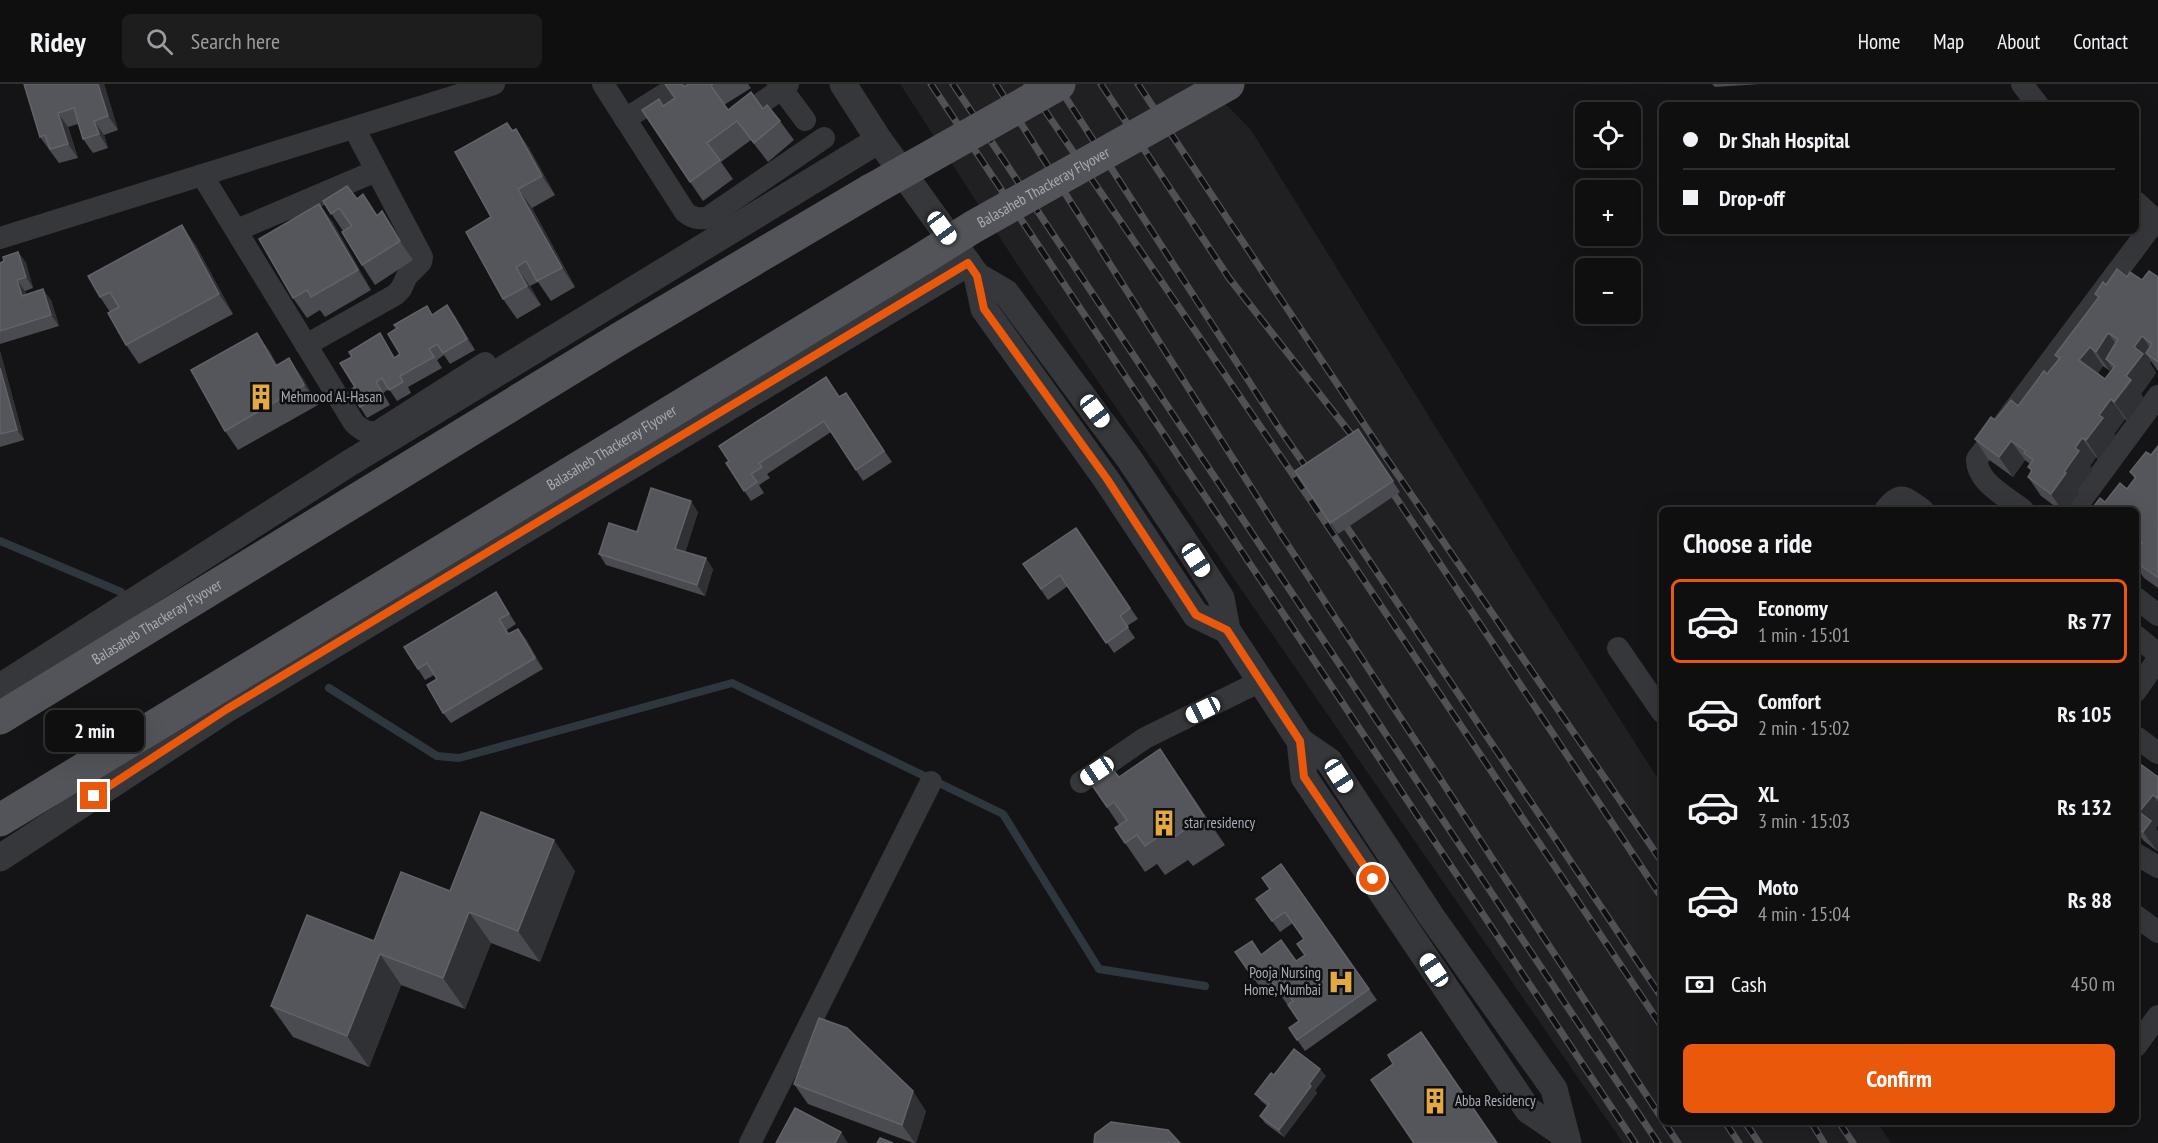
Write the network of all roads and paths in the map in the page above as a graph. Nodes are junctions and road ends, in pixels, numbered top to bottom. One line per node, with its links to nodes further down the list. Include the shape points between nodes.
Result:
1 (494, 84): 13 (street)
2 (603, 84): 11 (street)
3 (681, 84): 11 (street)
4 (843, 84): 15 (street)
5 (1059, 84): 45 (main road, Balasaheb Thackeray Flyover, bridge, via 619,339)
6 (1227, 84): 51 (main road, Balasaheb Thackeray Flyover, bridge, via 983,222)
7 (2022, 84): 9 (street)
8 (782, 86): 10 (street); 12 (street)
9 (2036, 102)
10 (740, 118)
11 (625, 119): 14 (street, via 686,212 699,219)
12 (805, 120)
13 (354, 128): 16 (street); 17 (street)
14 (824, 138)
15 (879, 140): 22 (street); 42 (street, via 348,464)
16 (376, 171): 20 (street); 23 (street, via 422,257 421,262 395,295)
17 (202, 175): 20 (street); 21 (street)
18 (2139, 205): 19 (street)
19 (2157, 221): 30 (street, via 1979,453 1976,467 1980,476)
20 (237, 230): 23 (street)
21 (0, 238)
22 (972, 270): 26 (street, via 1006,293); 27 (street, via 984,309); 55 (street, via 227,709)
23 (306, 345): 24 (street, via 354,423 370,433)
24 (485, 363)
25 (2158, 396): 31 (street)
26 (1107, 428): 27 (street); 32 (street)
27 (1082, 445): 33 (street)
28 (1887, 507): 29 (street, via 1903,497)
29 (1918, 507)
30 (2019, 507)
31 (2076, 507)
32 (1184, 541): 33 (street); 36 (street, via 1221,598)
33 (1158, 557): 36 (street, via 1196,615)
34 (2139, 600): 35 (street)
35 (2158, 615)
36 (1227, 630): 41 (street)
37 (2139, 638): 39 (street)
38 (1618, 648): 44 (street)
39 (2158, 654)
40 (2158, 659): 43 (street)
41 (1261, 681): 47 (street); 50 (street, via 1145,738)
42 (0, 687)
43 (2139, 687)
44 (1659, 708)
45 (0, 718)
46 (2139, 739): 48 (street)
47 (1300, 741): 52 (street, via 1329,761); 53 (street, via 1304,777)
48 (2158, 753)
49 (931, 782): 64 (street)
50 (1081, 782)
51 (0, 820)
52 (1373, 828): 53 (street); 59 (street)
53 (1348, 842): 60 (street)
54 (2139, 856): 56 (street)
55 (0, 858)
56 (2158, 867)
57 (2139, 918): 58 (street)
58 (2158, 932)
59 (1469, 970): 60 (street); 63 (street, via 1554,1089)
60 (1446, 988): 63 (street, via 1528,1110)
61 (2158, 1016): 62 (street)
62 (2139, 1042)
63 (1567, 1139)
64 (750, 1143)

